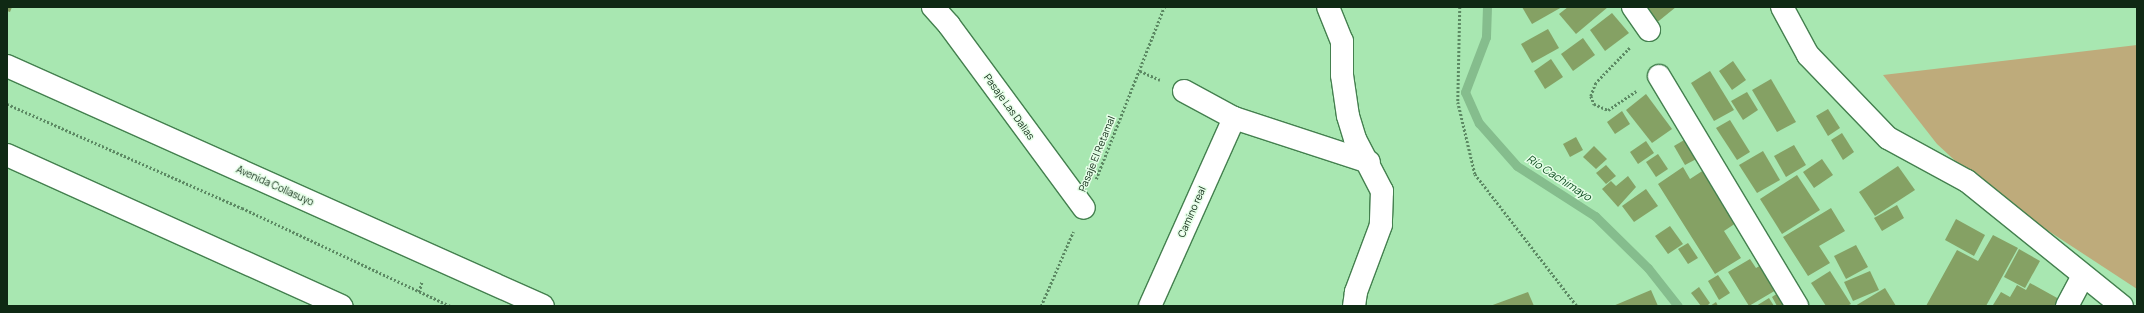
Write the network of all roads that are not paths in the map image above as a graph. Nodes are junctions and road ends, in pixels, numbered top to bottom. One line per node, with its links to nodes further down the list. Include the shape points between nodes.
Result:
1 (933, 7): 12 (street, Pasaje Las Dalias)
2 (1328, 7): 11 (street, via 1342,41 1342,75 1348,116 1355,139)
3 (1633, 7): 5 (street)
4 (1782, 7): 13 (street, via 1808,55 1888,138 1967,182)
5 (1649, 30)
6 (7, 66): 15 (street, Avenida Collasuyo)
7 (1659, 76): 18 (street)
8 (1184, 91): 9 (street)
9 (1234, 118): 11 (street); 16 (street, Camino real)
10 (7, 155): 14 (street)
11 (1369, 162): 17 (street, via 1382,190 1381,225 1356,292)
12 (1084, 208)
13 (2083, 276): 19 (street); 20 (street)
14 (342, 306)
15 (543, 306)
16 (1150, 306)
17 (1354, 306)
18 (1797, 306)
19 (2067, 306)
20 (2122, 306)

